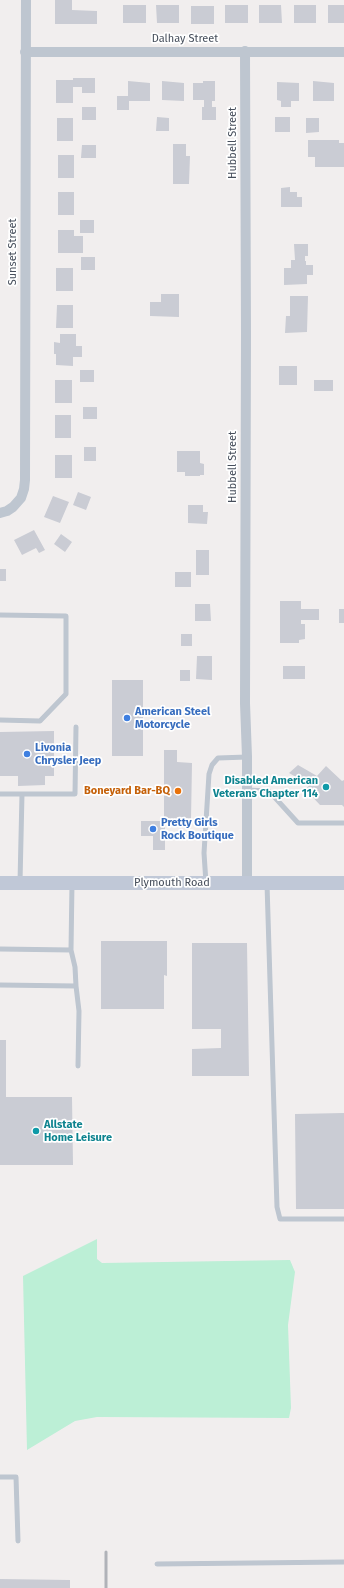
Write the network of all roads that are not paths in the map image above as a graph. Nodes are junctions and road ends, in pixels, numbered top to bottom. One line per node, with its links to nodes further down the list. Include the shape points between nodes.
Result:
1 (26, 0): 3 (street, Sunset Street)
2 (244, 51): 3 (street, Dalhay Street); 4 (street, Dalhay Street); 9 (street, Hubbell Street)
3 (25, 52): 5 (street, Sunset Street, via 25,480 24,489 17,502 7,511)
4 (344, 52)
5 (0, 513)
6 (0, 616): 7 (lane, via 66,616 66,694 40,721)
7 (0, 720)
8 (76, 728): 12 (lane, via 75,794)
9 (247, 758): 10 (street, Hubbell Street); 17 (lane, via 218,758 208,774 204,853)
10 (247, 790): 13 (lane, via 269,791 298,823); 18 (street, Hubbell Street)
11 (0, 794): 12 (lane)
12 (22, 794): 15 (lane)
13 (344, 823)
14 (0, 883): 15 (main road, Plymouth Road)
15 (20, 883): 16 (main road, Plymouth Road)
16 (72, 883): 17 (main road, Plymouth Road); 22 (lane)
17 (206, 883): 18 (main road, Plymouth Road)
18 (247, 883): 19 (main road, Plymouth Road)
19 (266, 883): 20 (main road, Plymouth Road); 26 (lane, via 277,1207 280,1219)
20 (344, 883)
21 (0, 949): 22 (lane)
22 (71, 950): 24 (lane)
23 (0, 986): 24 (lane)
24 (76, 986): 25 (lane, via 79,1011)
25 (78, 1066)
26 (344, 1219)
27 (0, 1476): 28 (lane, via 16,1477)
28 (18, 1541)
29 (344, 1562): 30 (lane)
30 (157, 1564)

